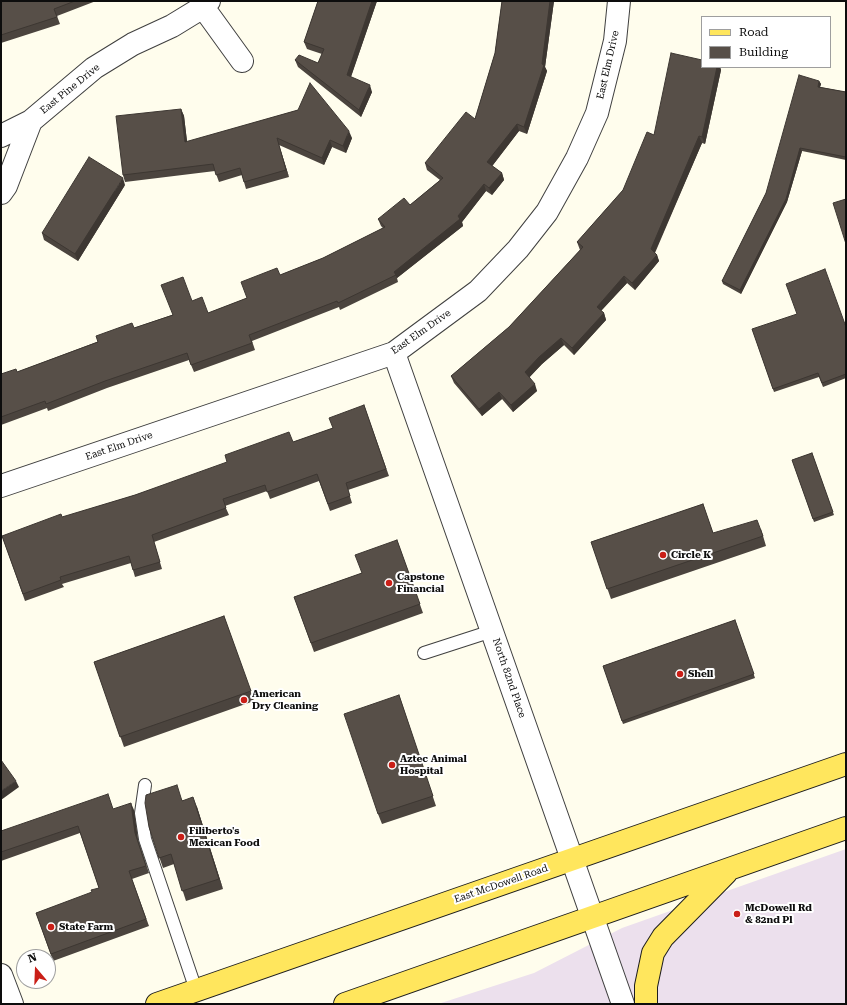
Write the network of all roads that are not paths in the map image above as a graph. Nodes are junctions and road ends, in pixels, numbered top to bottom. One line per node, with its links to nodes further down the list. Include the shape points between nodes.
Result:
1 (619, 1): 7 (street, East Elm Drive, via 615,41 597,113 577,158 546,212 518,249 478,290)
2 (206, 4): 3 (street, East Pine Drive); 4 (street, East Pine Drive, via 172,26 133,44 94,68)
3 (242, 61)
4 (31, 121): 5 (street, East Pine Drive); 6 (street)
5 (1, 136)
6 (1, 193)
7 (394, 353): 8 (street, East Elm Drive); 9 (street, North 82nd Place)
8 (1, 486)
9 (492, 631): 10 (lane); 14 (street, North 82nd Place)
10 (424, 653)
11 (846, 764): 14 (main road, East McDowell Road)
12 (145, 785): 18 (lane, via 141,813 145,839)
13 (846, 828): 15 (main road)
14 (573, 859): 16 (street, North 82nd Place); 18 (main road, East McDowell Road)
15 (730, 869): 16 (main road); 25 (main road, via 656,948 646,986)
16 (594, 917): 19 (main road); 24 (street, North 82nd Place)
17 (1, 975): 20 (street)
18 (196, 990): 21 (main road, East McDowell Road)
19 (382, 991): 22 (main road); 23 (main road)
20 (12, 1004)
21 (157, 1004)
22 (345, 1004)
23 (356, 1004)
24 (623, 1004)
25 (646, 1004)

